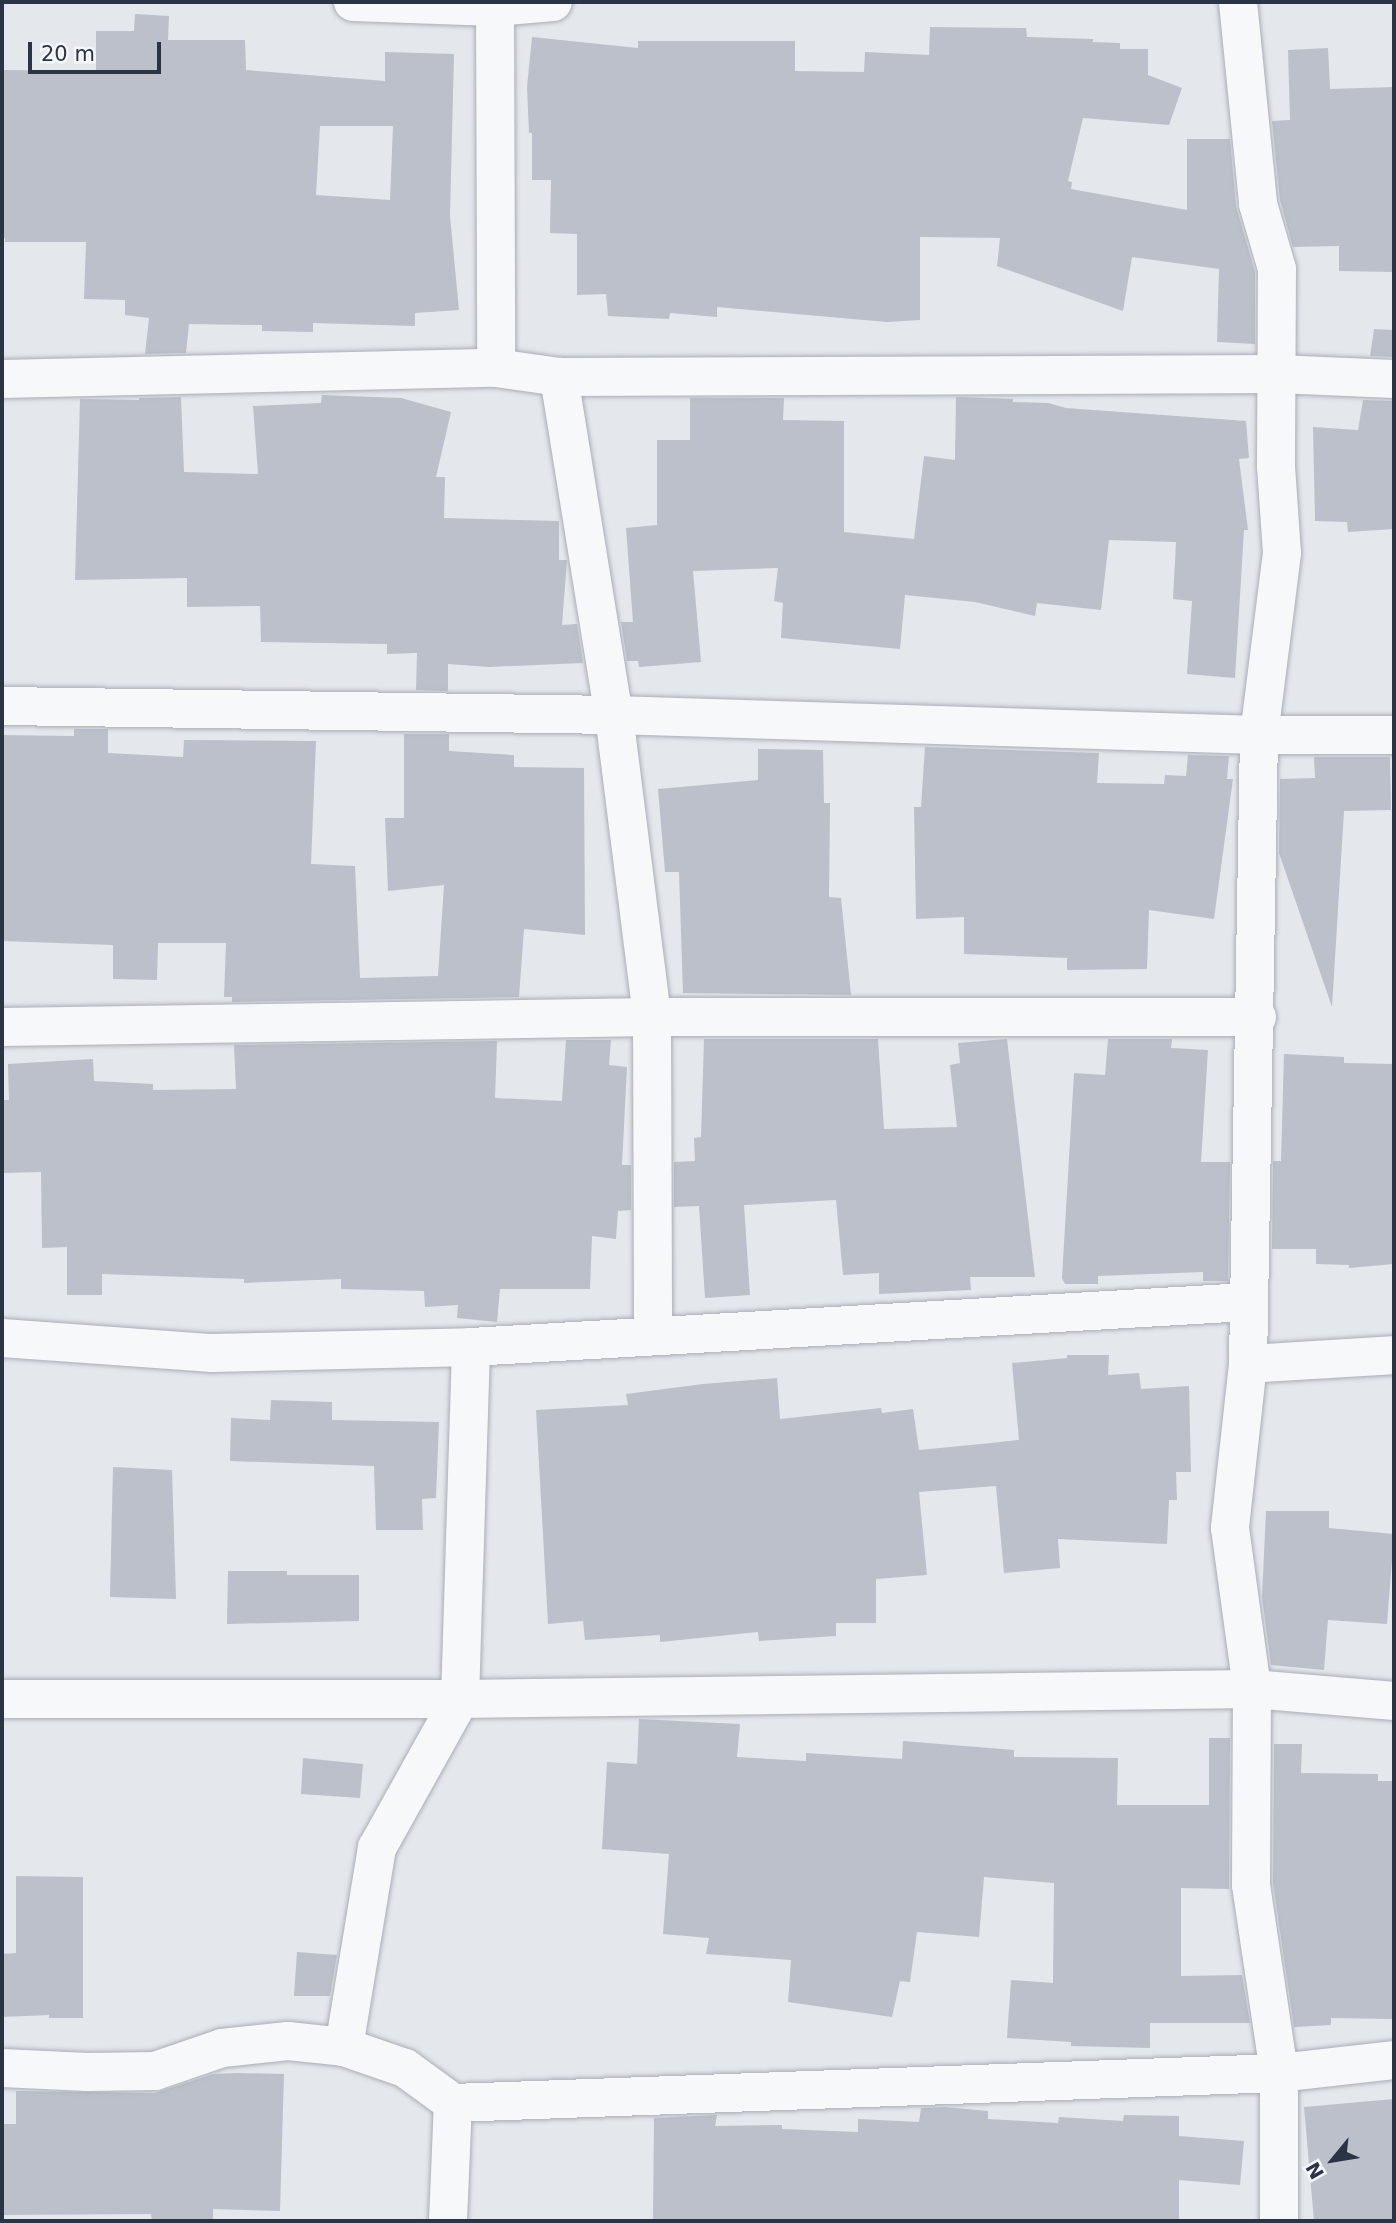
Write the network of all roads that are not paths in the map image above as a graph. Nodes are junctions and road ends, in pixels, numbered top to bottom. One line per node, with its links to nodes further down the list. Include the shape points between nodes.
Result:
1 (353, 2): 4 (street)
2 (553, 2): 4 (street)
3 (1238, 2): 6 (street, via 1258,204 1277,269)
4 (495, 7): 5 (street)
5 (496, 368): 7 (street); 8 (street)
6 (1277, 374): 7 (street); 9 (street); 12 (street, via 1276,466 1282,553)
7 (559, 377): 11 (street)
8 (2, 379)
9 (1394, 379)
10 (2, 706): 11 (street)
11 (614, 715): 12 (street); 14 (street)
12 (1259, 735): 13 (street); 15 (street)
13 (1394, 736)
14 (652, 1017): 15 (street); 16 (street); 18 (street)
15 (1257, 1017): 17 (street)
16 (2, 1027)
17 (1247, 1302): 18 (street); 22 (street)
18 (653, 1336): 20 (street)
19 (2, 1338): 20 (street, via 212,1353)
20 (471, 1347): 25 (street)
21 (1394, 1355): 22 (street)
22 (1248, 1364): 23 (street, via 1230,1528)
23 (1252, 1689): 25 (street); 26 (street); 30 (street, via 1251,1885)
24 (2, 1699): 25 (street)
25 (460, 1699): 27 (street, via 377,1848)
26 (1394, 1701)
27 (344, 2047): 29 (street, via 288,2041 222,2048 155,2071); 31 (street, via 405,2068)
28 (1394, 2060): 30 (street)
29 (2, 2068)
30 (1279, 2073): 31 (street); 33 (street)
31 (453, 2103): 32 (street)
32 (448, 2221)
33 (1279, 2221)

